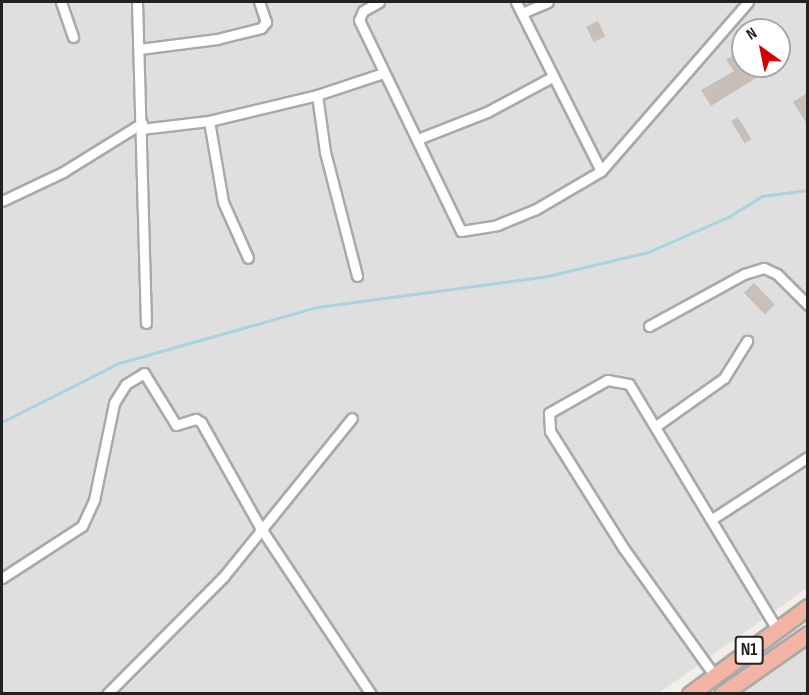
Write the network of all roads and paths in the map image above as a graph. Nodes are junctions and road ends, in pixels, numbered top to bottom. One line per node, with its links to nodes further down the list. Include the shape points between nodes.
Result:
1 (61, 2): 9 (street)
2 (137, 2): 10 (street)
3 (259, 2): 10 (street, via 266,22 261,28 217,39)
4 (379, 2): 11 (street, via 363,11 359,20)
5 (516, 2): 8 (street)
6 (548, 2): 8 (street)
7 (748, 2): 17 (street)
8 (522, 13): 12 (street)
9 (73, 37)
10 (139, 49): 15 (street)
11 (383, 73): 13 (street); 16 (street)
12 (552, 77): 16 (street, via 488,112); 17 (street)
13 (317, 95): 14 (street); 20 (street, via 329,171)
14 (209, 121): 15 (street); 19 (street, via 223,202)
15 (142, 126): 18 (street, via 63,172); 22 (street)
16 (418, 140): 17 (street, via 461,231 497,225 536,209)
17 (601, 171)
18 (2, 201)
19 (248, 258)
20 (357, 276)
21 (807, 305): 23 (street, via 777,274 764,268)
22 (146, 323)
23 (649, 326)
24 (747, 341): 26 (street, via 724,378)
25 (352, 418): 29 (street)
26 (656, 426): 28 (street); 34 (street, via 629,384 618,380 607,380 579,393 549,413 546,422 624,549)
27 (807, 457): 28 (street)
28 (712, 519): 32 (street)
29 (260, 527): 30 (street, via 201,422 196,419 176,425 148,377 139,374 120,393 108,419 94,500 82,526); 35 (street, via 224,576); 36 (street)
30 (2, 578)
31 (807, 607): 32 (highway, N1)
32 (777, 630): 34 (highway, N1)
33 (807, 634): 38 (highway, N1)
34 (714, 675): 37 (highway, N1)
35 (107, 693)
36 (371, 693)
37 (690, 693)
38 (722, 693)

